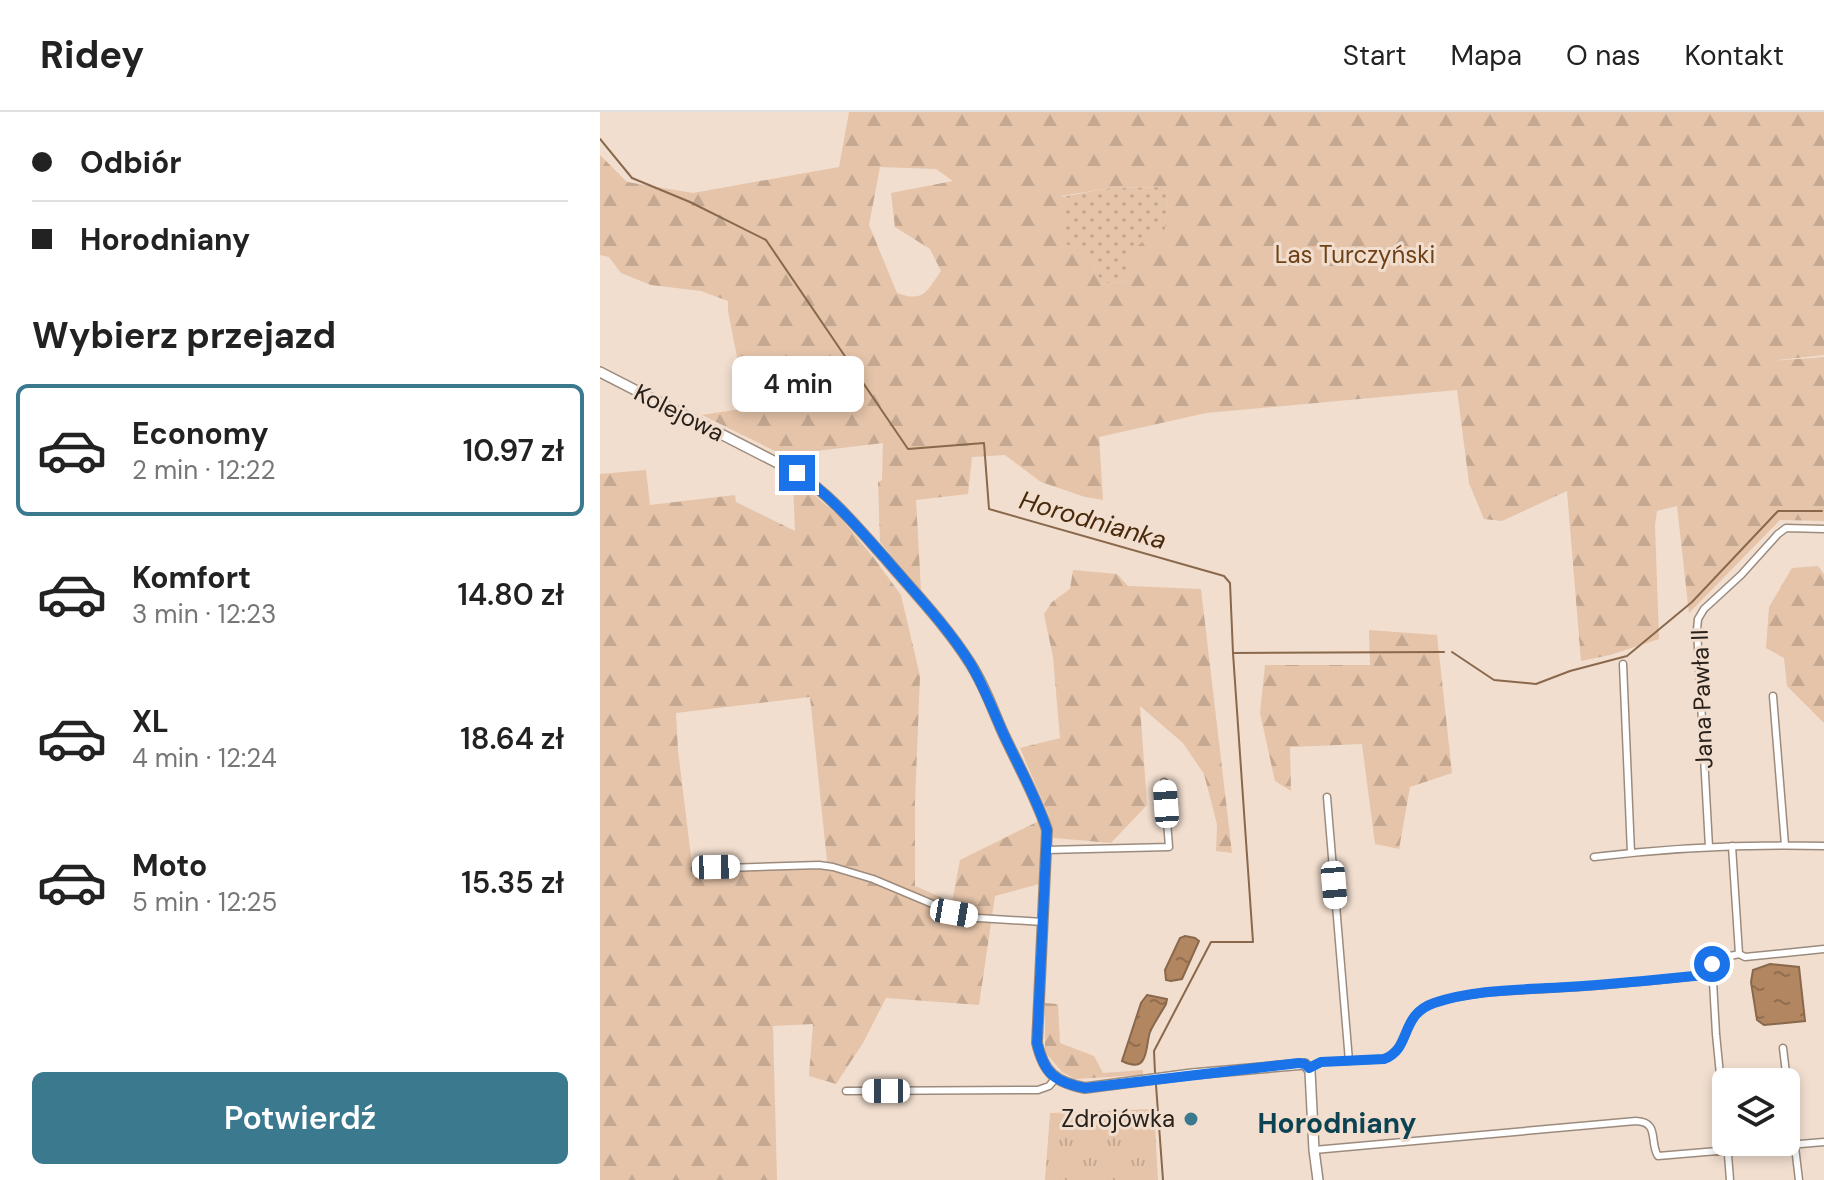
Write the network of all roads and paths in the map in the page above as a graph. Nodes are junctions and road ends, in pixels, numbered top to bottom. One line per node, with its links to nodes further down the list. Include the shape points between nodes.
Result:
1 (600, 372): 11 (street, Kolejowa, via 797,473 846,514 946,629 982,682 1039,806 1047,830)
2 (1824, 529): 10 (street, Jana Pawła II, via 1786,528 1698,619)
3 (1623, 664): 12 (street)
4 (1773, 696): 7 (street)
5 (1164, 782): 11 (street, via 1169,847)
6 (1327, 797): 20 (street)
7 (1785, 845): 8 (street); 9 (street)
8 (1732, 846): 10 (street); 17 (street)
9 (1824, 846)
10 (1709, 847): 12 (street)
11 (1046, 850): 15 (street)
12 (1631, 853): 13 (street)
13 (1594, 857)
14 (695, 869): 15 (street, via 833,867 954,913)
15 (1043, 922): 24 (street, via 1037,1043 1044,1067)
16 (1824, 949): 17 (street)
17 (1739, 954): 18 (street, via 1713,960)
18 (1713, 974): 20 (street, via 1447,1000 1418,1011 1391,1056); 22 (street)
19 (1783, 1048): 23 (street)
20 (1349, 1061): 21 (street)
21 (1304, 1066): 24 (street, via 1085,1088); 29 (street)
22 (1719, 1068)
23 (1785, 1068)
24 (1056, 1078): 25 (street, via 1038,1090)
25 (846, 1091)
26 (1824, 1142): 27 (street)
27 (1800, 1144)
28 (1712, 1148): 29 (street, via 1660,1156 1655,1154 1649,1124 1640,1121)
29 (1314, 1150): 32 (street)
30 (1728, 1156): 33 (street)
31 (1796, 1156): 34 (street)
32 (1318, 1180)
33 (1730, 1180)
34 (1799, 1180)

